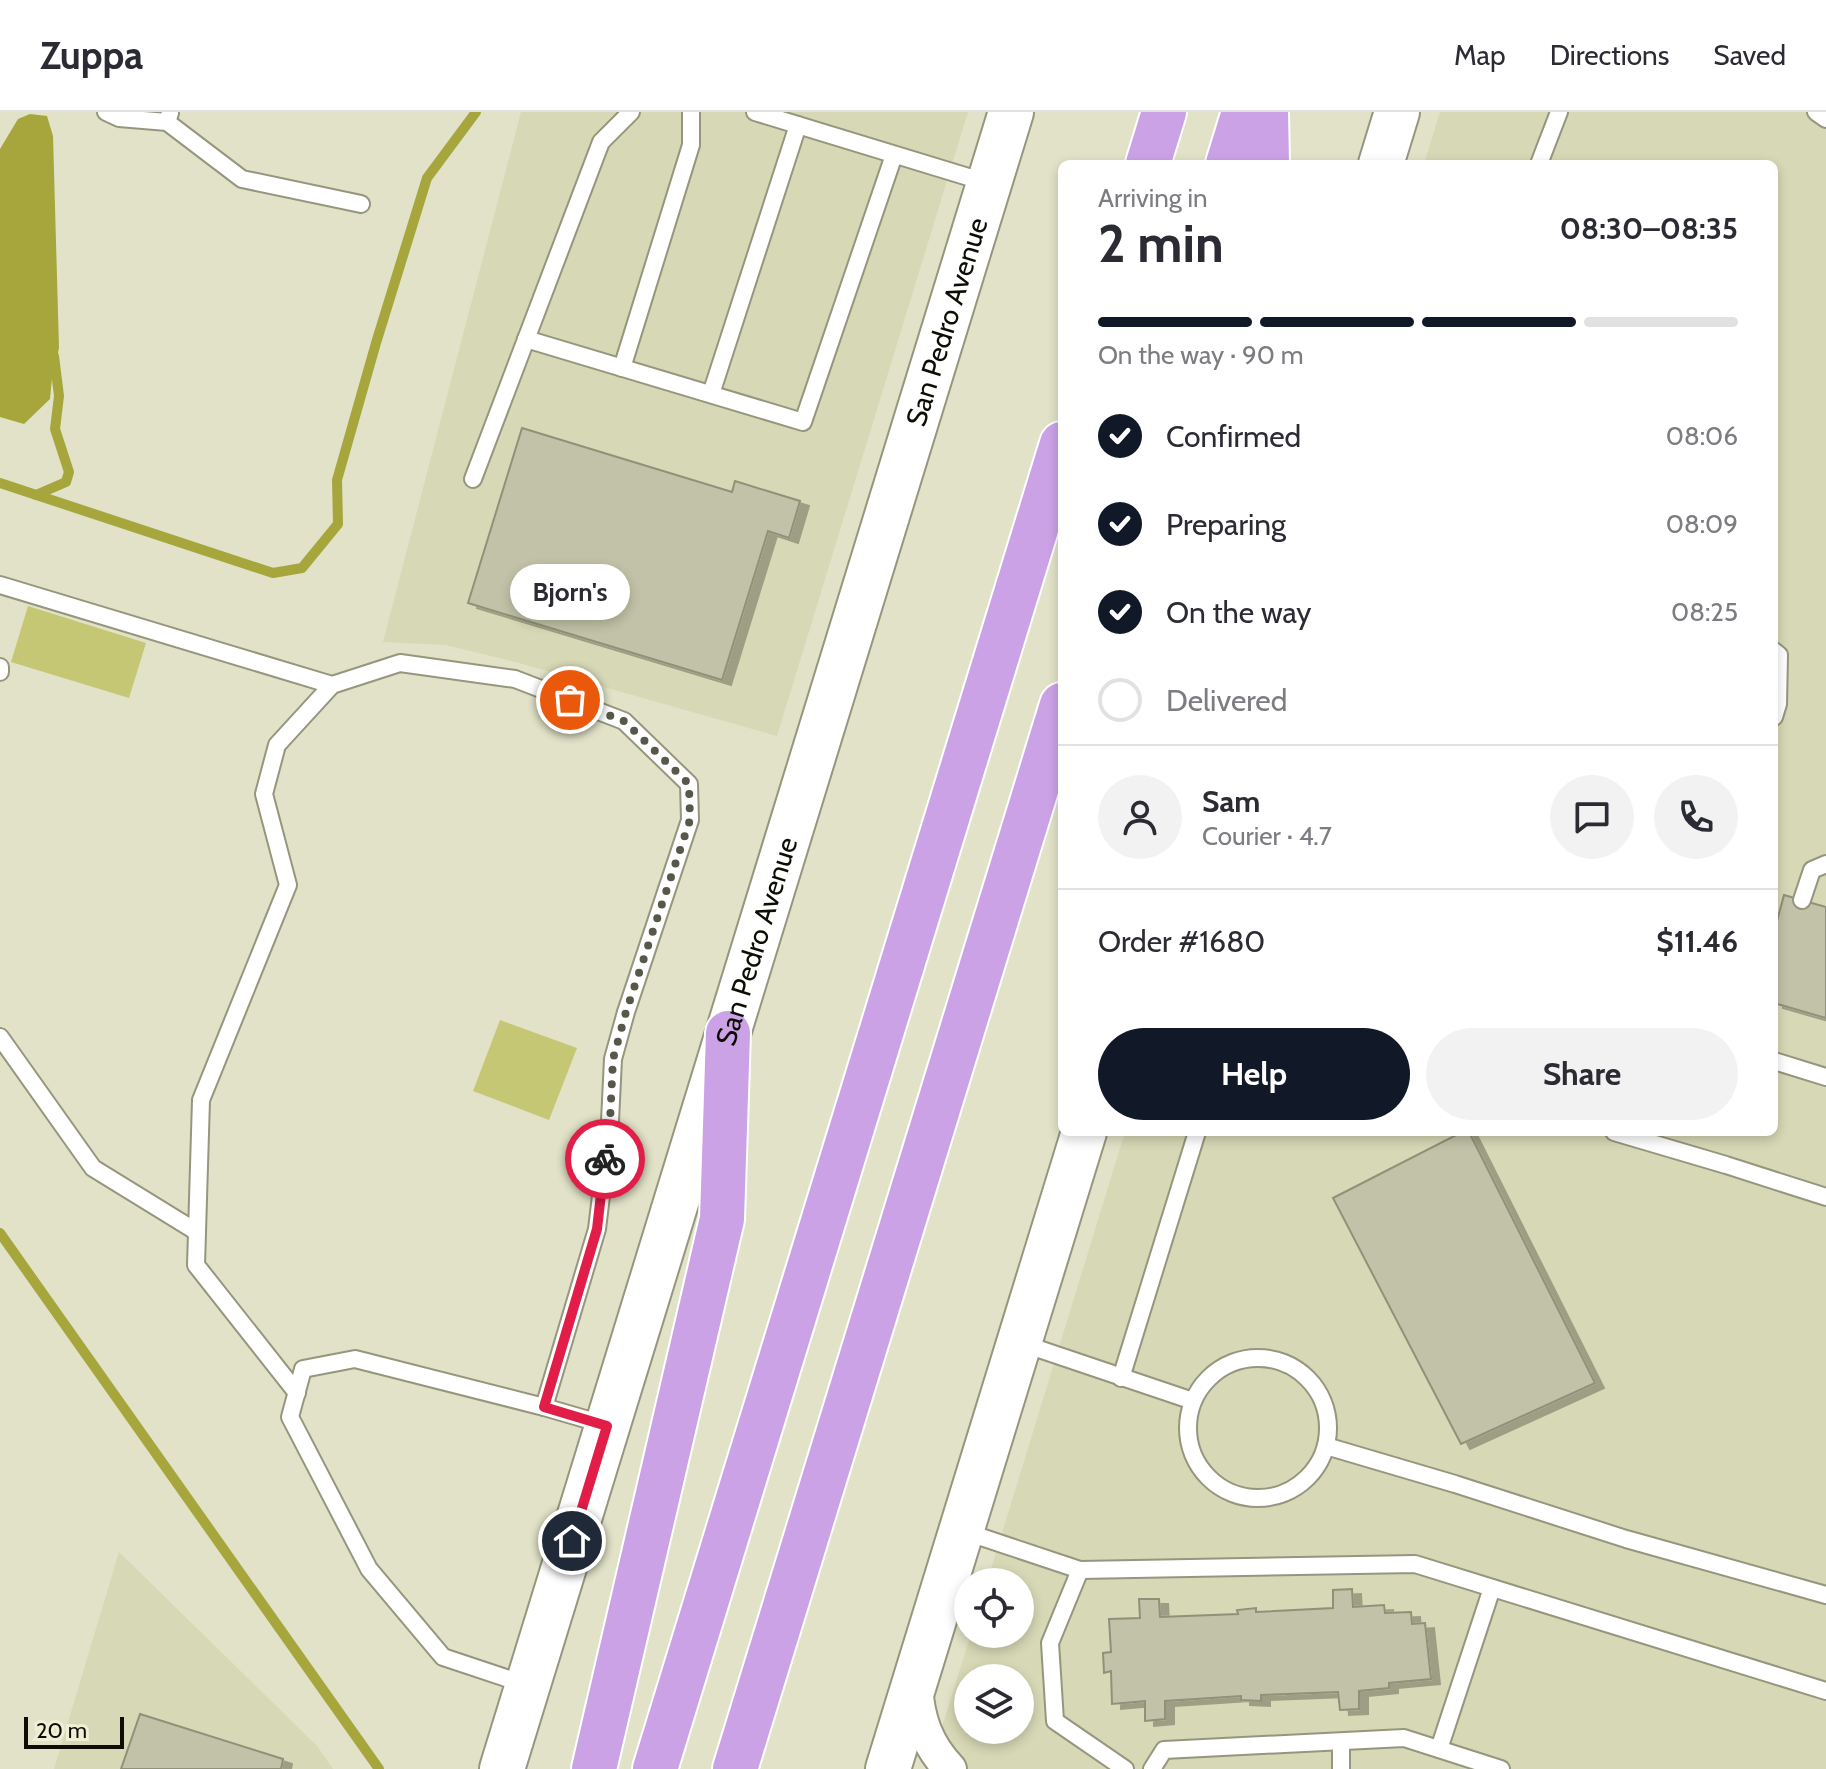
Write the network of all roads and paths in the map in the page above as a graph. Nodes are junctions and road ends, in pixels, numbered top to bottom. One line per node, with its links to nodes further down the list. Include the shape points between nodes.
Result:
1 (106, 112): 12 (lane, via 119,118)
2 (631, 112): 23 (lane, via 601,142)
3 (691, 112): 24 (lane, via 691,145)
4 (755, 112): 14 (lane)
5 (1011, 112): 21 (main road, San Pedro Avenue)
6 (1164, 112): 16 (highway)
7 (1244, 112): 17 (highway)
8 (1266, 112): 18 (highway)
9 (1397, 112): 19 (main road)
10 (1559, 112): 20 (lane)
11 (1816, 112): 13 (lane)
12 (169, 117): 22 (lane, via 242,179)
13 (1826, 119)
14 (798, 125): 15 (lane); 25 (lane)
15 (894, 155): 21 (lane); 25 (lane, via 803,422)
16 (1149, 160)
17 (1229, 160)
18 (1267, 160)
19 (1382, 160)
20 (1541, 160)
21 (989, 184): 35 (main road, San Pedro Avenue)
22 (361, 204)
23 (526, 339): 24 (lane); 27 (lane)
24 (622, 368): 25 (lane)
25 (711, 394)
26 (1058, 457): 62 (highway)
27 (473, 479)
28 (0, 585): 30 (lane)
29 (1778, 654): 31 (lane)
30 (332, 685): 43 (lane, via 277,745 264,794 288,885 201,1100); 48 (lane, via 400,663 515,679 624,721 689,784 690,820 613,1059 597,1229)
31 (1778, 704)
32 (1058, 718): 63 (highway)
33 (1826, 864): 34 (lane, via 1812,870)
34 (1802, 900)
35 (728, 1033): 49 (main road, San Pedro Avenue); 61 (highway, via 722,1219)
36 (0, 1037): 43 (lane, via 93,1168)
37 (1778, 1062): 38 (lane)
38 (1826, 1077)
39 (1083, 1136): 44 (main road)
40 (1196, 1136): 45 (lane)
41 (1628, 1136): 42 (lane)
42 (1826, 1197)
43 (197, 1232): 46 (lane, via 196,1265)
44 (1019, 1342): 45 (lane); 51 (main road)
45 (1121, 1378): 47 (lane)
46 (297, 1393): 48 (lane, via 303,1369 355,1359); 56 (lane, via 290,1417 369,1569 443,1657)
47 (1193, 1401): 50 (lane, via 1220,1368 1240,1360 1283,1362 1317,1389 1326,1409); 50 (lane, via 1190,1445 1213,1482 1233,1493 1255,1498 1298,1486)
48 (544, 1407): 49 (lane)
49 (607, 1426): 56 (main road, San Pedro Avenue)
50 (1326, 1446): 54 (lane)
51 (962, 1530): 52 (lane); 55 (main road)
52 (1080, 1570): 53 (lane, via 1415,1564); 66 (lane, via 1050,1643 1055,1721)
53 (1492, 1588): 57 (lane); 59 (lane)
54 (1826, 1595)
55 (915, 1680): 64 (main road); 65 (street, via 924,1730)
56 (528, 1685): 60 (main road, San Pedro Avenue)
57 (1826, 1691)
58 (1341, 1742): 59 (lane, via 1404,1738); 67 (lane, via 1164,1750); 68 (lane)
59 (1439, 1749): 69 (lane)
60 (502, 1769)
61 (594, 1769)
62 (655, 1769)
63 (735, 1769)
64 (888, 1769)
65 (950, 1769)
66 (1125, 1769)
67 (1152, 1769)
68 (1341, 1769)
69 (1501, 1769)

